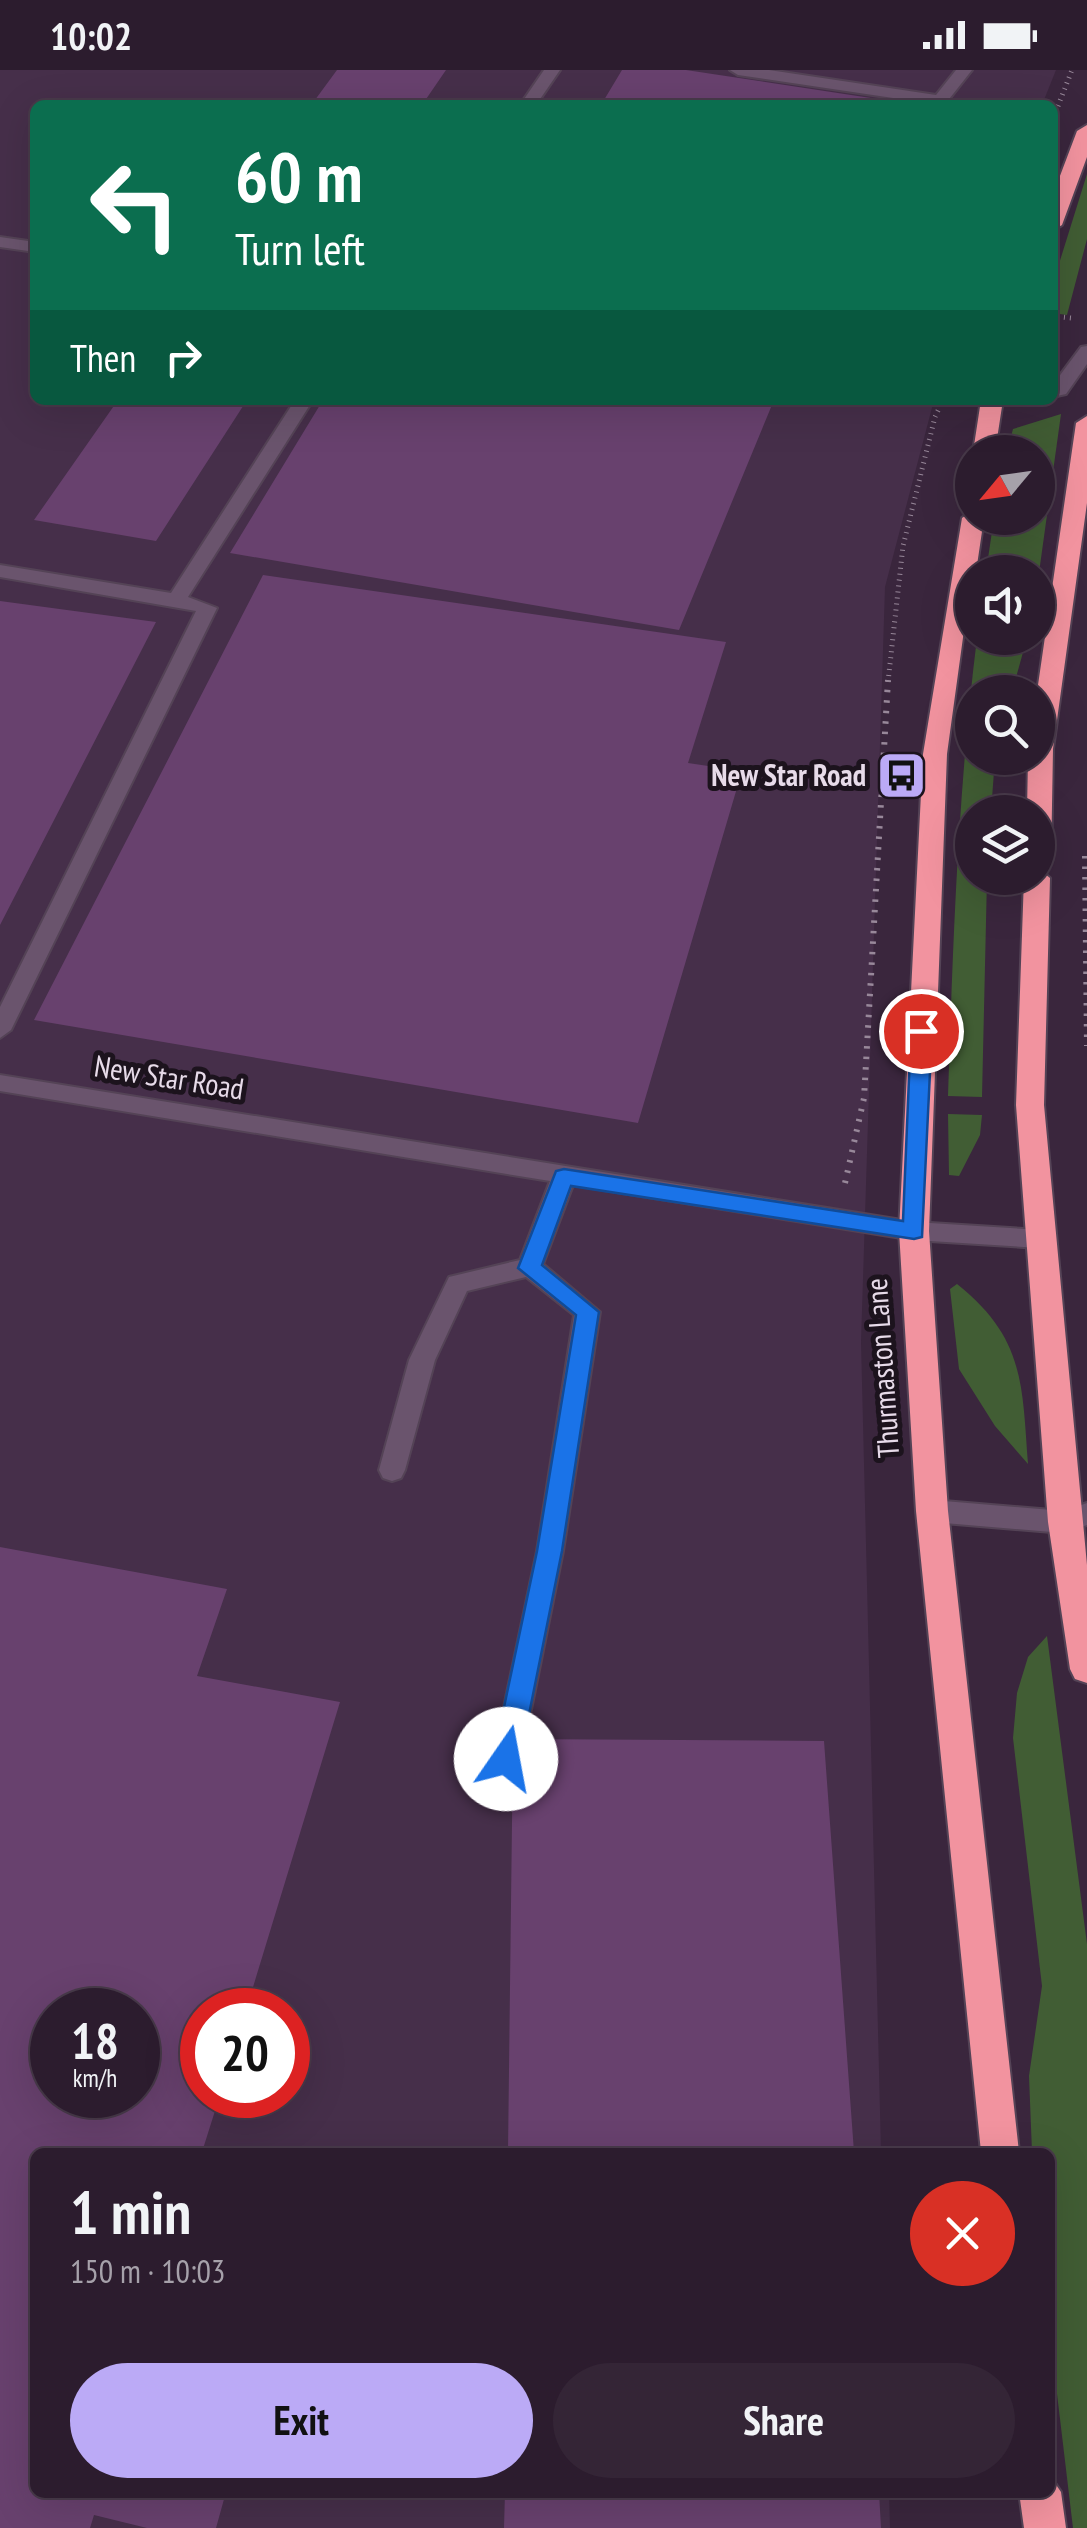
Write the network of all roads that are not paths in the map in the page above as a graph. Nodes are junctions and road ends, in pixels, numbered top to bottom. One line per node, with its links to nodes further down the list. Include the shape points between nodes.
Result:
1 (552, 70): 4 (street)
2 (738, 70): 3 (street, via 940,100)
3 (964, 70)
4 (531, 100)
5 (1087, 131): 6 (highway)
6 (1058, 209)
7 (0, 242): 8 (street)
8 (30, 247)
9 (1087, 351): 10 (street)
10 (1058, 390)
11 (301, 405): 17 (street)
12 (991, 405): 14 (highway)
13 (1087, 423): 18 (highway)
14 (987, 435)
15 (970, 535): 23 (highway, Thurmaston Lane, via 935,754)
16 (0, 571): 17 (street)
17 (176, 600): 20 (street, via 207,608)
18 (1040, 795)
19 (1036, 895): 24 (highway, via 1030,1105)
20 (0, 1030)
21 (0, 1083): 22 (street, New Star Road)
22 (564, 1177): 23 (street, New Star Road); 25 (street)
23 (914, 1231): 24 (street, New Star Road); 27 (highway, Thurmaston Lane)
24 (1040, 1239): 28 (highway)
25 (530, 1268): 26 (street, via 458,1284 422,1360); 30 (street, via 588,1312 550,1551)
26 (392, 1470)
27 (932, 1511): 28 (street); 31 (highway, Thurmaston Lane)
28 (1079, 1525): 29 (highway)
29 (1087, 1669)
30 (506, 1759)
31 (1000, 2148)
32 (1041, 2498): 33 (highway)
33 (1044, 2528)

